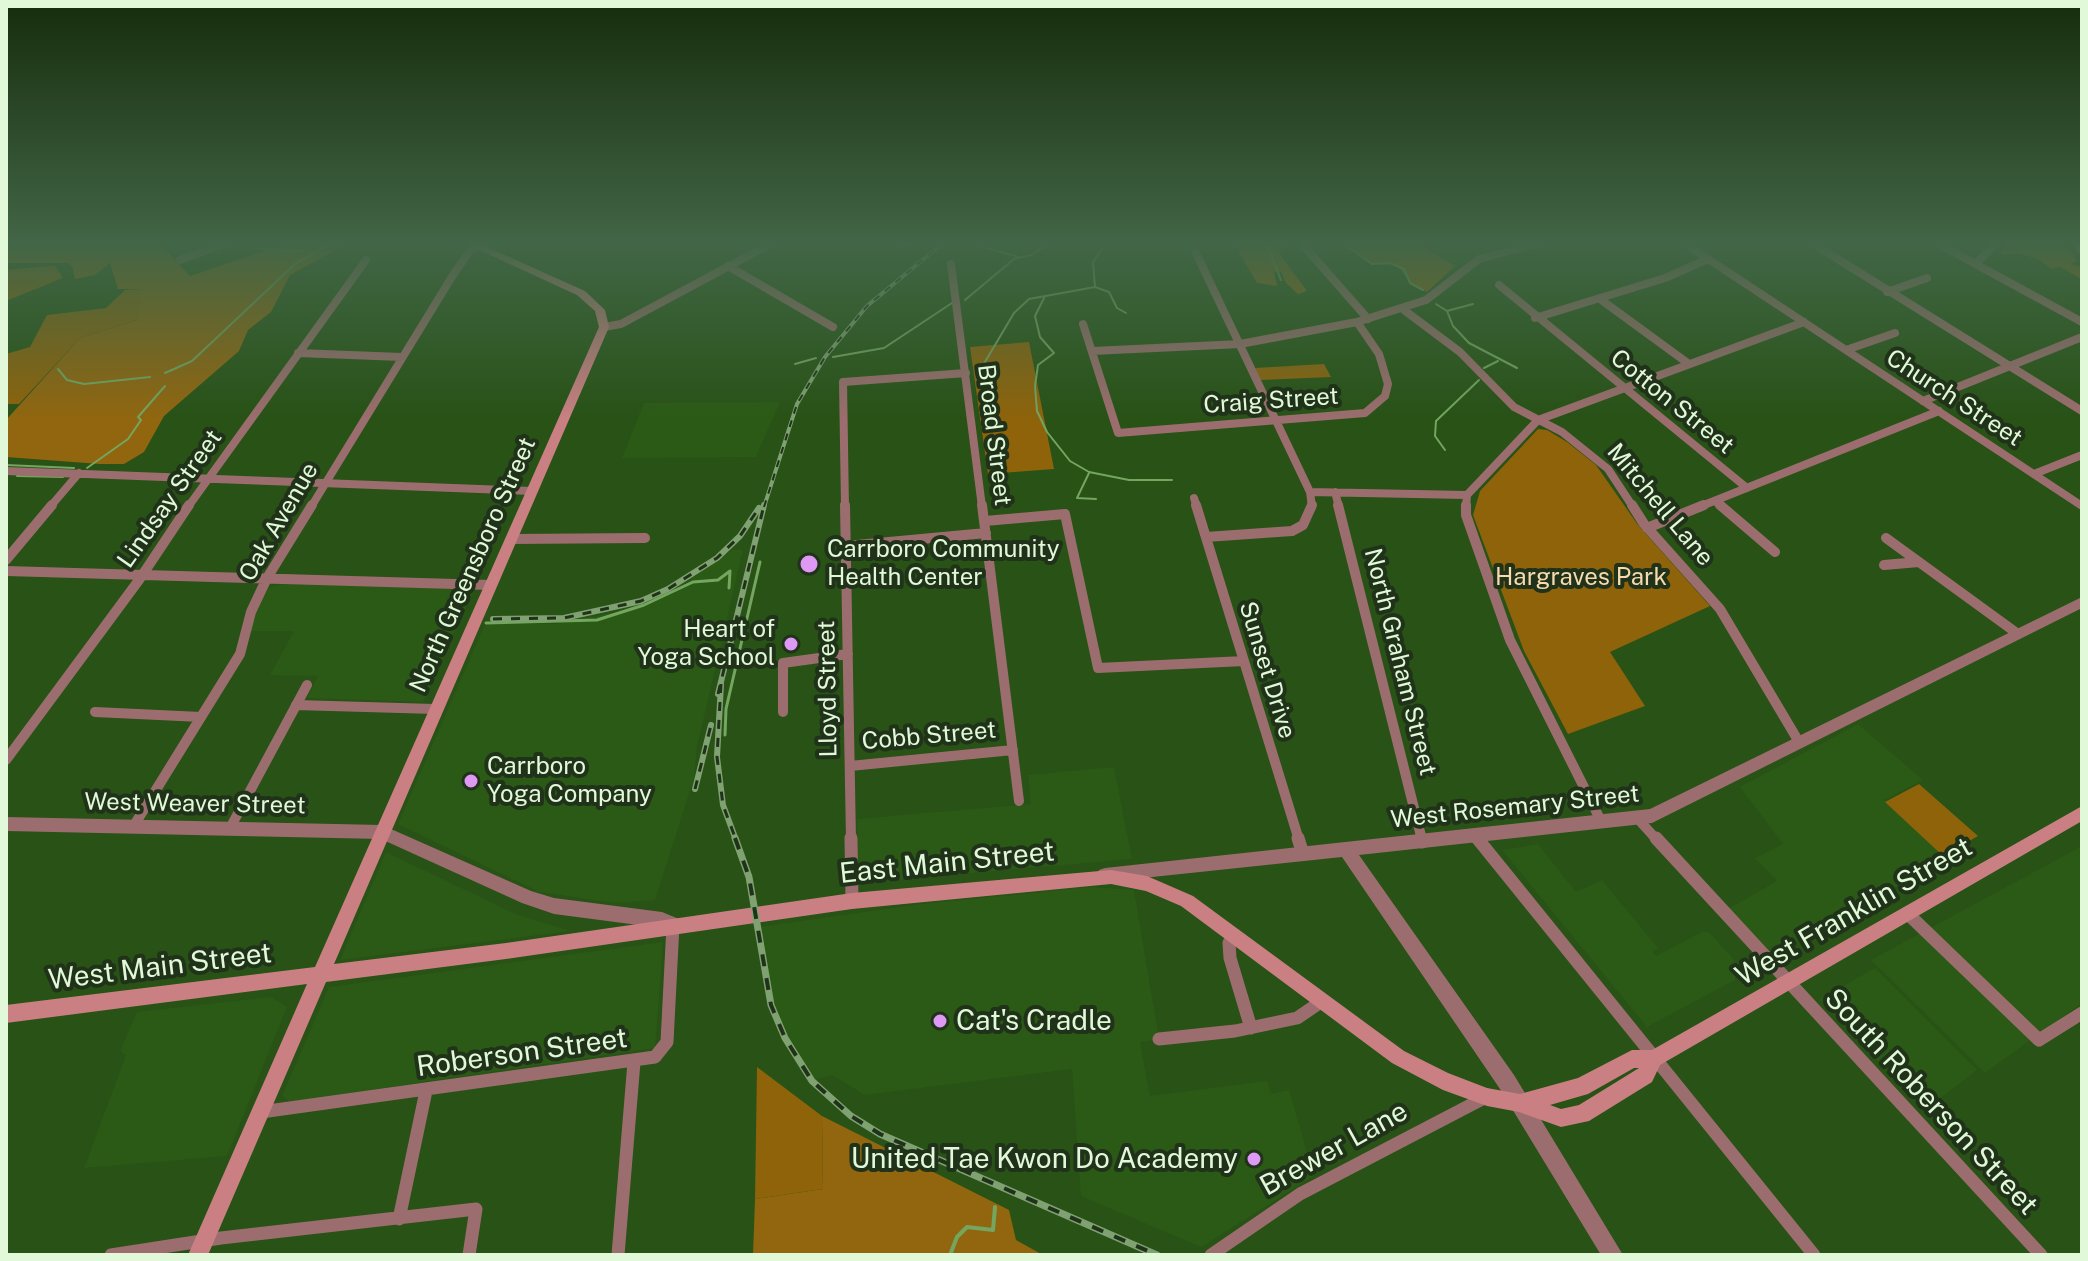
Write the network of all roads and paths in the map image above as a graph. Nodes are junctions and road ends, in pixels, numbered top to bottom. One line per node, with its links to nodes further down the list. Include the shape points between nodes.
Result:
1 (335, 302): 30 (street, Lindsay Street)
2 (437, 302): 31 (street, Oak Avenue)
3 (591, 302): 23 (main road, via 600,310)
4 (662, 302): 23 (street, via 621,324)
5 (790, 302): 24 (street)
6 (956, 302): 34 (street, Broad Street)
7 (1220, 302): 27 (street)
8 (1353, 302): 18 (street)
9 (1420, 302): 16 (street)
10 (1517, 302): 17 (street, Cotton Street)
11 (1590, 302): 17 (street)
12 (1604, 302): 32 (street)
13 (1773, 302): 20 (street, Church Street)
14 (1903, 302): 33 (street)
15 (2045, 302): 21 (street)
16 (1404, 310): 18 (street); 40 (street, Mitchell Lane, via 1460,352 1500,396)
17 (1535, 318): 35 (street, Cotton Street)
18 (1368, 319): 19 (street)
19 (1357, 322): 27 (street); 39 (street, Craig Street, via 1386,370 1385,396 1365,413)
20 (1804, 322): 28 (street, Church Street); 32 (street)
21 (2082, 322)
22 (1083, 324): 29 (street)
23 (604, 327): 48 (main road, North Greensboro Street)
24 (833, 327)
25 (1895, 333): 28 (street)
26 (2082, 337): 33 (street)
27 (1240, 344): 29 (street); 39 (street)
28 (1846, 350): 36 (street, Church Street)
29 (1092, 351): 39 (street, Craig Street, via 1118,433)
30 (298, 353): 31 (street); 45 (street, Lindsay Street)
31 (402, 357): 46 (street, Oak Avenue)
32 (1689, 364): 35 (street)
33 (2009, 366): 36 (street); 38 (street)
34 (966, 373): 55 (street, Broad Street); 62 (street, Lloyd Street, via 843,382)
35 (1623, 389): 40 (street); 47 (street, Cotton Street)
36 (1923, 401): 37 (street, Church Street)
37 (1939, 411): 44 (street, Church Street); 47 (street)
38 (2082, 411)
39 (1273, 420): 49 (street)
40 (1538, 420): 51 (street); 56 (street, Mitchell Lane, via 1608,469)
41 (2082, 455): 44 (street)
42 (6, 471): 43 (street)
43 (79, 473): 45 (street); 64 (street)
44 (2034, 474): 54 (street, Church Street)
45 (209, 477): 46 (street); 68 (street, Lindsay Street)
46 (324, 484): 48 (street); 69 (street, Oak Avenue)
47 (1747, 488): 53 (street)
48 (532, 491): 61 (main road, North Greensboro Street)
49 (1310, 492): 50 (street); 58 (street, via 1308,518 1292,531)
50 (1335, 492): 51 (street); 94 (street, North Graham Street)
51 (1467, 495): 88 (street, via 1466,515 1510,640)
52 (1194, 498): 58 (street, Sunset Drive)
53 (1715, 501): 56 (street); 63 (street)
54 (2082, 506)
55 (985, 521): 57 (street, Broad Street); 74 (street, via 1065,514 1098,668)
56 (1647, 528): 81 (street, Mitchell Lane, via 1715,602)
57 (986, 533): 62 (street); 82 (street, Broad Street)
58 (1206, 537): 74 (street, Sunset Drive)
59 (645, 538): 61 (street)
60 (1886, 538): 65 (street)
61 (511, 539): 70 (main road, North Greensboro Street)
62 (846, 546): 73 (street, Lloyd Street)
63 (1775, 552)
64 (6, 560)
65 (1919, 562): 66 (street); 72 (street)
66 (1884, 565)
67 (6, 571): 68 (street)
68 (139, 575): 69 (street); 83 (street, Lindsay Street)
69 (267, 578): 70 (street); 80 (street, Oak Avenue, via 240,654)
70 (490, 585): 77 (main road, North Greensboro Street)
71 (2082, 602): 72 (street, West Rosemary Street)
72 (2018, 634): 81 (street, West Rosemary Street)
73 (848, 654): 79 (street, via 783,663); 84 (street, Lloyd Street)
74 (1244, 661): 96 (street, Sunset Drive)
75 (307, 685): 76 (street)
76 (296, 705): 77 (street); 91 (street)
77 (435, 709): 92 (main road, North Greensboro Street)
78 (95, 712): 80 (street)
79 (783, 712)
80 (201, 717): 90 (street, Oak Avenue)
81 (1799, 742): 87 (street, West Rosemary Street)
82 (1013, 750): 84 (street, Cobb Street); 85 (street, Broad Street)
83 (6, 760)
84 (850, 766): 98 (street, Lloyd Street)
85 (1019, 801)
86 (2082, 813): 99 (main road, West Franklin Street)
87 (1638, 819): 88 (street, West Rosemary Street); 103 (street, South Roberson Street)
88 (1602, 823): 93 (street, West Rosemary Street)
89 (6, 824): 90 (street, West Weaver Street)
90 (133, 827): 91 (street, West Weaver Street)
91 (229, 830): 92 (street, West Weaver Street)
92 (382, 832): 100 (street, via 528,898); 102 (main road, North Greensboro Street)
93 (1475, 836): 94 (street, West Rosemary Street); 109 (street)
94 (1422, 842): 95 (street, West Rosemary Street)
95 (1346, 849): 96 (street, West Rosemary Street); 113 (street)
96 (1303, 854): 97 (street, West Rosemary Street)
97 (1096, 876): 98 (main road, East Main Street); 101 (main road, East Main Street, via 1125,878 1172,894)
98 (852, 901): 100 (main road, East Main Street)
99 (1907, 913): 103 (main road, West Franklin Street); 105 (street, via 2039,1040)
100 (673, 925): 102 (main road, East Main Street); 110 (street, Roberson Street, via 667,1042 660,1054)
101 (1234, 935): 104 (main road, East Main Street); 107 (street, via 1230,958)
102 (321, 975): 106 (main road, West Main Street); 114 (main road, North Greensboro Street)
103 (1787, 982): 109 (main road, West Franklin Street); 123 (street, South Roberson Street)
104 (1322, 1001): 107 (street, via 1308,1015); 112 (main road, East Main Street, via 1411,1065)
105 (2082, 1013)
106 (6, 1014)
107 (1251, 1028): 108 (street)
108 (1159, 1039)
109 (1654, 1059): 113 (main road, West Franklin Street, via 1645,1075 1582,1114 1561,1118); 122 (street)
110 (634, 1062): 111 (street, Roberson Street); 119 (street)
111 (426, 1091): 114 (street, Roberson Street); 115 (street)
112 (1487, 1097): 113 (main road, East Main Street); 120 (street, Brewer Lane, via 1300,1194)
113 (1519, 1103): 121 (street)
114 (261, 1112): 116 (main road, North Greensboro Street)
115 (399, 1219): 116 (street); 118 (street, via 476,1209)
116 (201, 1248): 117 (street)
117 (111, 1255)
118 (469, 1255)
119 (618, 1255)
120 (1211, 1255)
121 (1613, 1255)
122 (1814, 1255)
123 (2041, 1255)

